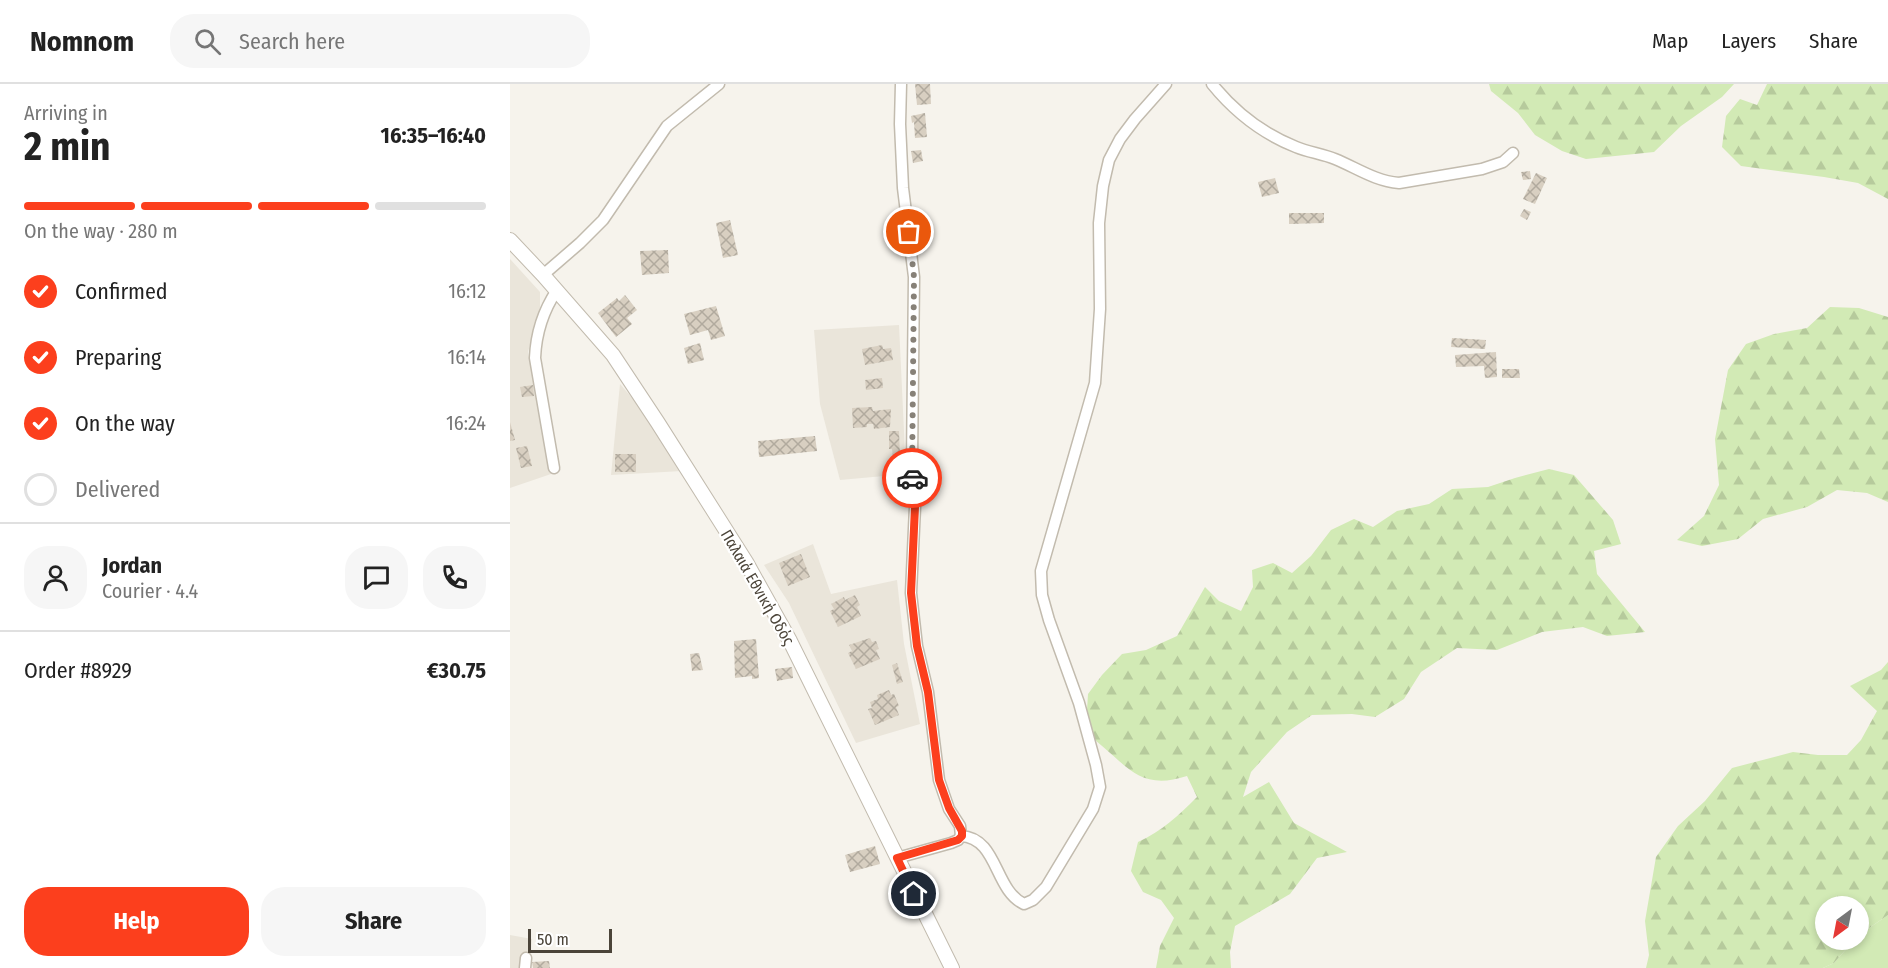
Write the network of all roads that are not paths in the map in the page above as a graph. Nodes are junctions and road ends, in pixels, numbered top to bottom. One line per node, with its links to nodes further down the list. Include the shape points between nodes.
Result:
1 (719, 84): 7 (street, via 667,126 603,220)
2 (901, 84): 10 (street, via 903,188 914,277 915,507 911,593 939,780)
3 (1166, 84): 10 (street, via 1120,139 1107,169 1099,223 1100,309 1095,383 1041,571 1048,620 1079,703 1100,787 1093,809 1046,887 1024,904 1006,890 983,845)
4 (1212, 84): 5 (street, via 1248,120 1271,134 1387,182 1482,169 1503,162)
5 (1513, 153)
6 (510, 240): 7 (street, Παλαιά Εθνική Οδός)
7 (543, 275): 8 (street, Παλαιά Εθνική Οδός)
8 (557, 290): 9 (street, via 540,323 535,358); 11 (street, Παλαιά Εθνική Οδός, via 619,364 746,562 790,641)
9 (554, 468)
10 (962, 836): 11 (street, via 951,843)
11 (897, 858): 12 (street, Παλαιά Εθνική Οδός)
12 (952, 968)

